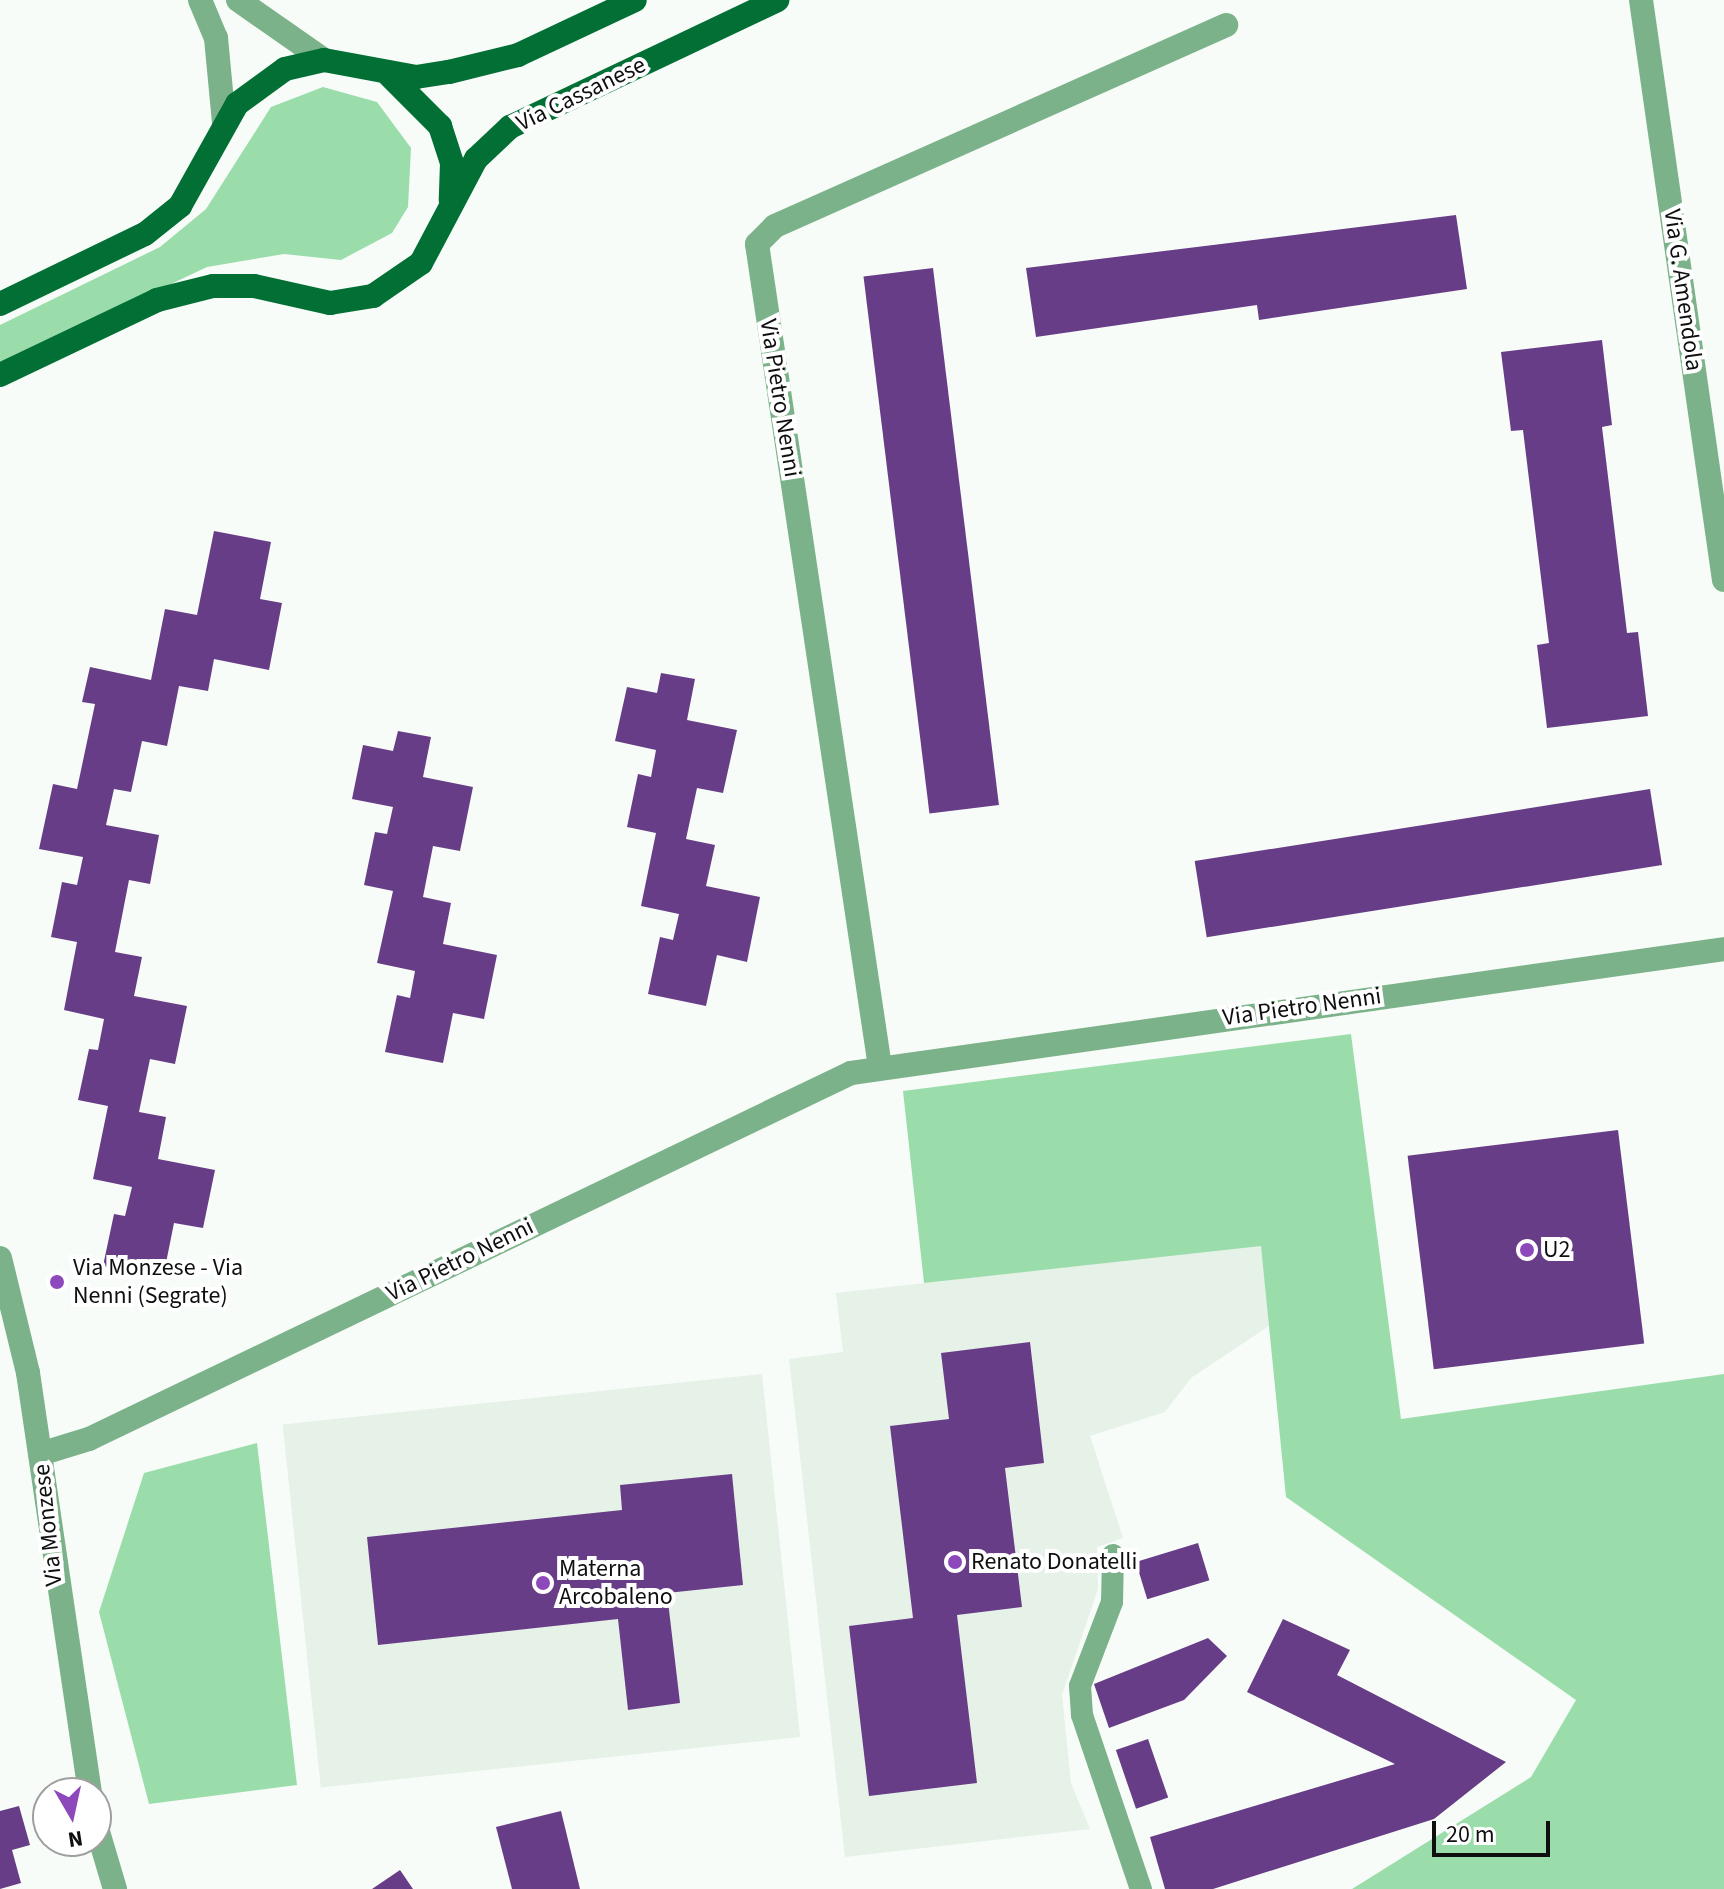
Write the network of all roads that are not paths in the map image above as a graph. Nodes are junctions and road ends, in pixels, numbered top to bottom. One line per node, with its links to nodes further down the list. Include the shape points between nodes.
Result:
1 (200, 0): 9 (street, via 216,38)
2 (238, 0): 7 (street)
3 (635, 0): 8 (main road, via 518,55 416,77)
4 (777, 0): 10 (main road, Via Cassanese, via 510,127 476,159)
5 (1641, 0): 13 (street, Via G. Amendola)
6 (1226, 25): 15 (street, Via Pietro Nenni, via 775,226 757,244)
7 (324, 60): 8 (main road); 9 (main road, via 269,77)
8 (376, 68): 10 (main road, via 416,94 440,126 452,163)
9 (224, 123): 11 (main road, via 207,168 180,206 145,234)
10 (451, 202): 12 (main road, Via Cassanese, via 421,263 373,296 330,303 254,286 213,286 157,300)
11 (0, 304)
12 (0, 375)
13 (1724, 580)
14 (1724, 949): 15 (street, Via Pietro Nenni)
15 (880, 1067): 17 (street, Via Pietro Nenni, via 827,1083 89,1439)
16 (0, 1258): 17 (street, Via Monzese)
17 (40, 1454): 19 (street, Via Monzese, via 52,1573)
18 (1113, 1555): 22 (lane, via 1112,1602 1080,1686 1082,1715)
19 (87, 1777)
20 (106, 1857): 21 (street)
21 (115, 1889)
22 (1141, 1889)

